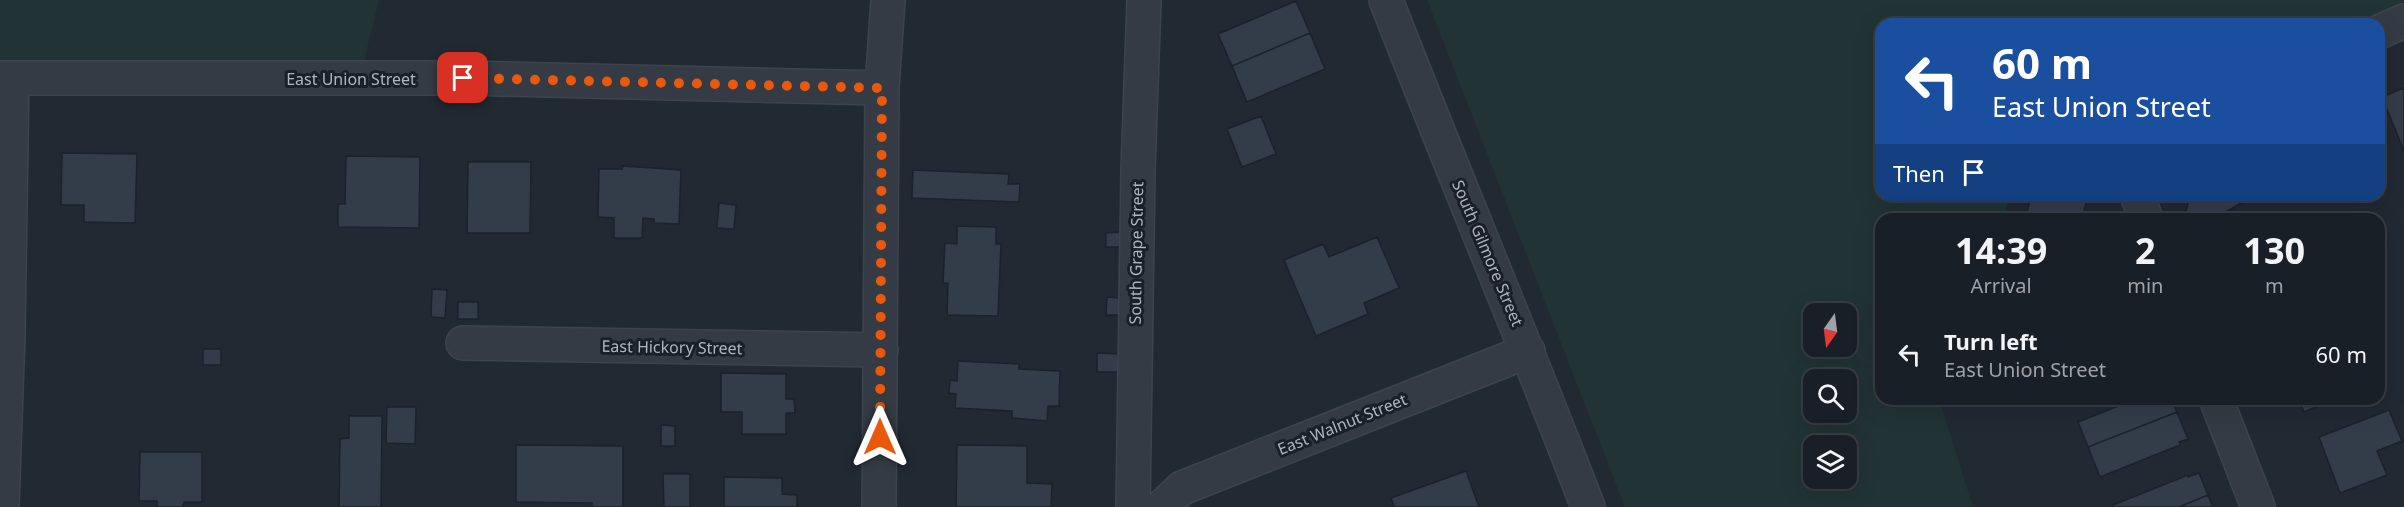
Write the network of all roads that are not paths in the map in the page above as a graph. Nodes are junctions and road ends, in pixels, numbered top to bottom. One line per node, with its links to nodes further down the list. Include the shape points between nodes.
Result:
1 (888, 0): 7 (street)
2 (1144, 0): 14 (street, South Grape Street)
3 (1386, 0): 10 (street, South Gilmore Street)
4 (2404, 21): 5 (street)
5 (2385, 29)
6 (6, 78): 7 (street, East Union Street, via 463,78); 12 (street, via 9,310)
7 (882, 88): 9 (street)
8 (463, 343): 9 (street, East Hickory Street)
9 (881, 351): 13 (street)
10 (1528, 351): 15 (street, East Walnut Street, via 1182,488); 16 (street, South Gilmore Street)
11 (2218, 405): 17 (street)
12 (2, 507)
13 (879, 507)
14 (1133, 507)
15 (1161, 507)
16 (1588, 507)
17 (2258, 507)

